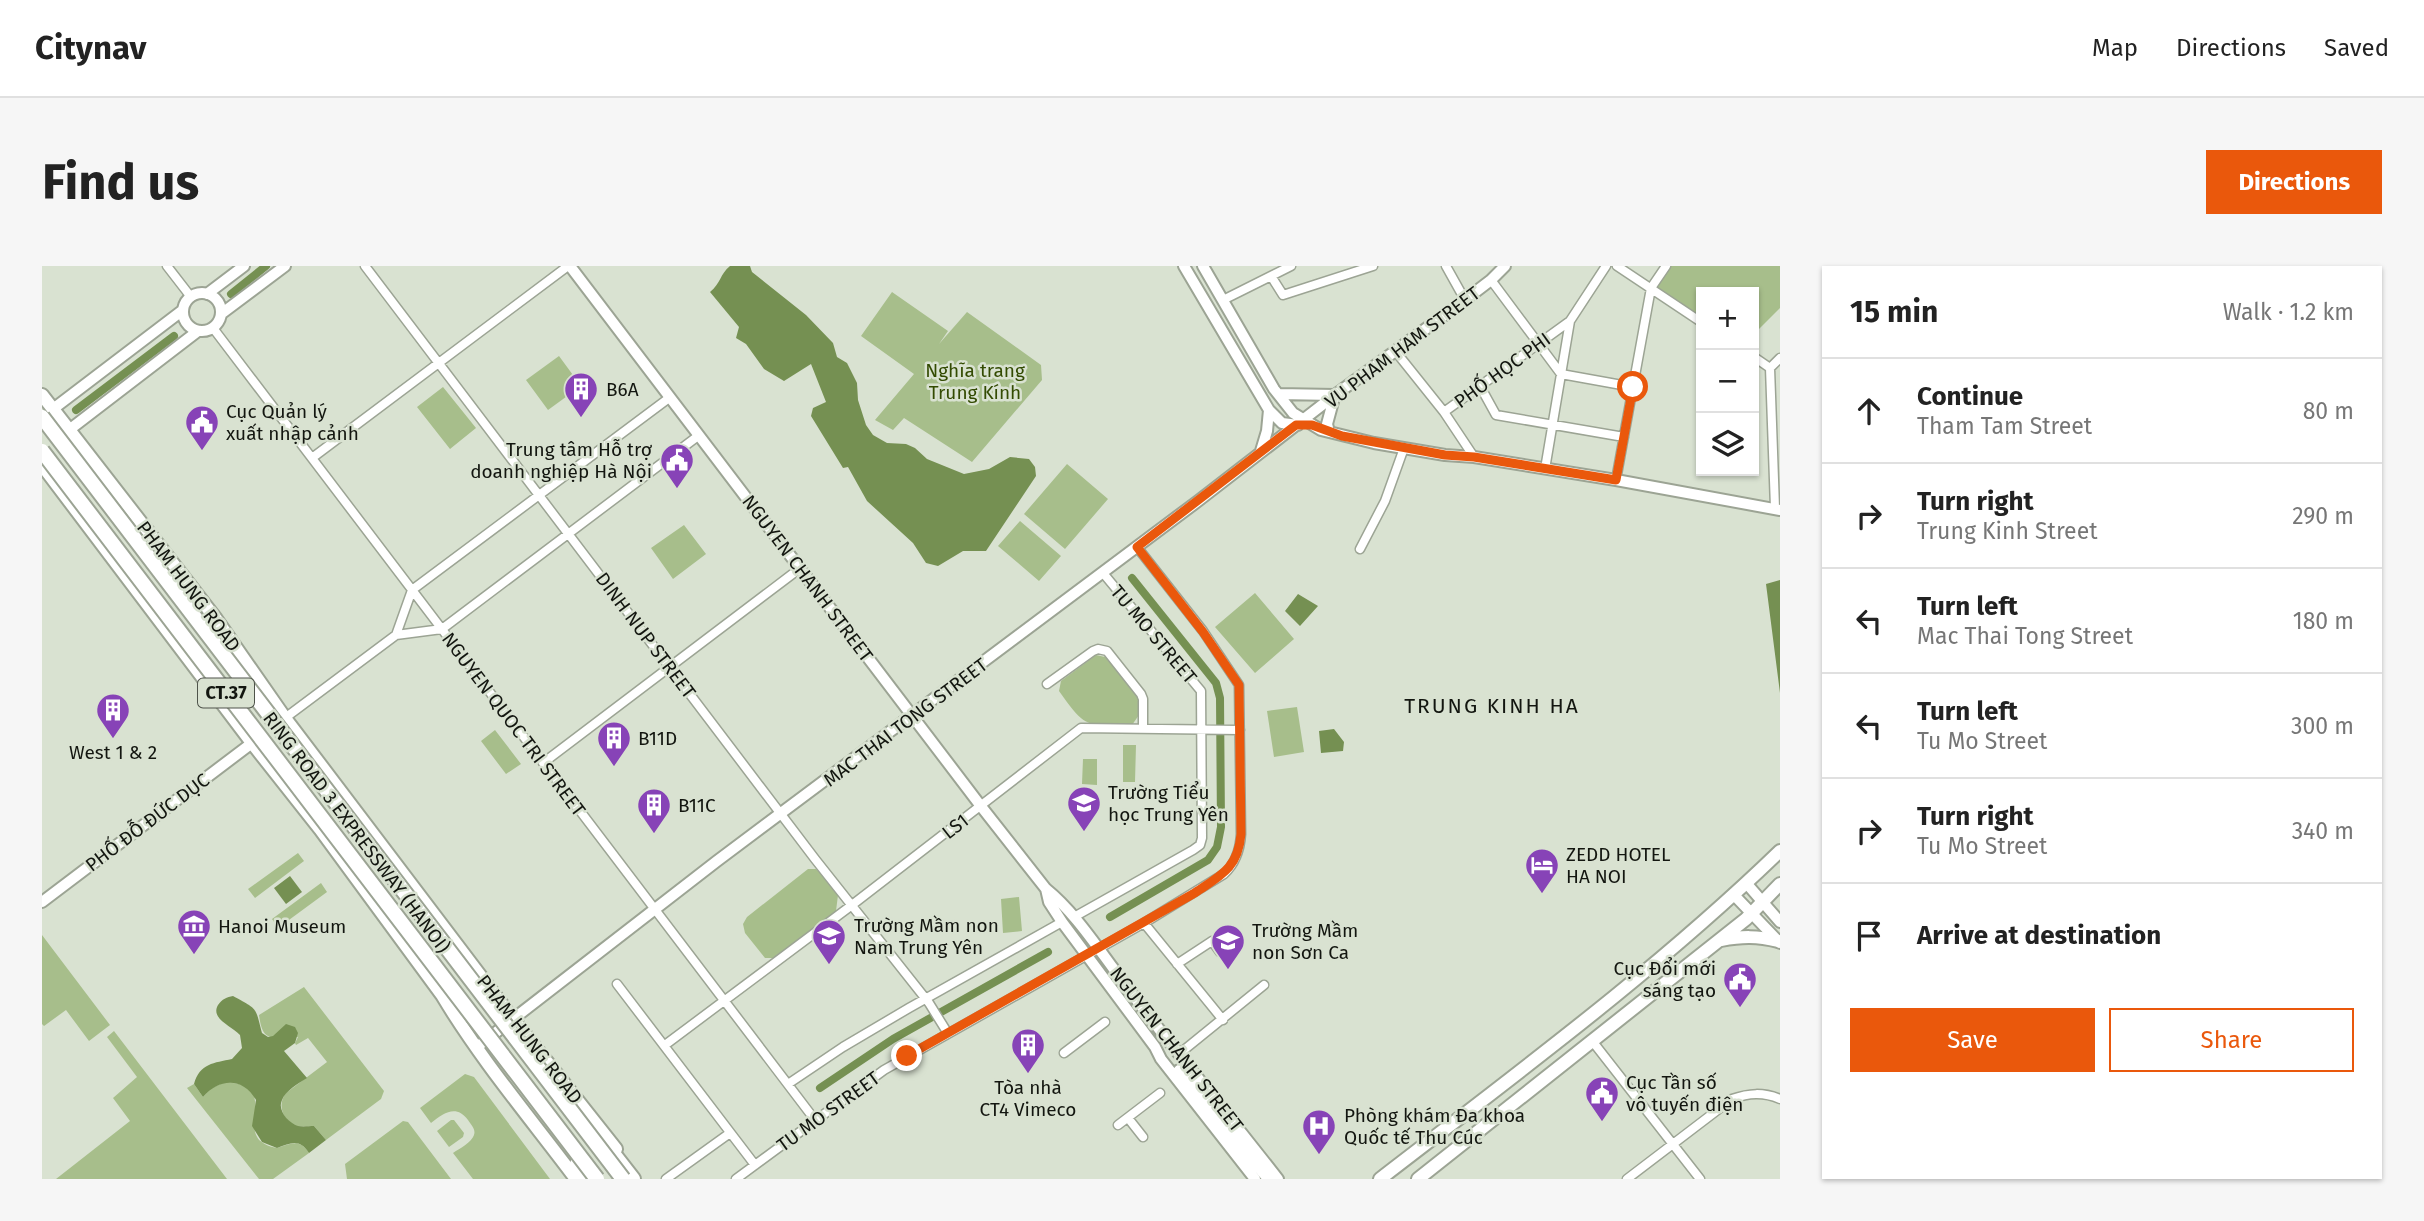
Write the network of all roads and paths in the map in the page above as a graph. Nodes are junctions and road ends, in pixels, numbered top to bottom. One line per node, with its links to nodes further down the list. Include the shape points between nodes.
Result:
1 (167, 266): 19 (street)
2 (244, 266): 18 (street)
3 (285, 266): 23 (street)
4 (365, 266): 32 (street, DINH NUP STREET)
5 (569, 266): 32 (street); 40 (street, NGUYEN CHANH STREET)
6 (1184, 266): 41 (street)
7 (1291, 266): 15 (street)
8 (1373, 266): 15 (street, via 1283,295)
9 (1446, 266): 21 (street)
10 (1505, 266): 16 (street, VU PHAM HAM STREET)
11 (1606, 266): 25 (street, PHỐ HỌC PHI)
12 (1617, 266): 17 (street)
13 (1666, 266): 17 (street)
14 (1207, 268): 20 (street)
15 (1271, 276): 20 (street)
16 (1491, 280): 21 (street, VU PHAM HAM STREET); 28 (street)
17 (1651, 288): 24 (street); 36 (street)
18 (207, 294): 19 (street); 23 (street, via 218,301)
19 (191, 297): 22 (street)
20 (1223, 300): 37 (street)
21 (1465, 300): 29 (street, VU PHAM HAM STREET)
22 (183, 310): 27 (street, via 187,324); 43 (street)
23 (221, 314): 26 (street)
24 (1696, 318)
25 (1570, 321): 28 (street, PHỐ HỌC PHI); 34 (street)
26 (213, 328): 27 (street); 54 (street, NGUYEN QUOC TRI STREET)
27 (198, 331): 46 (street)
28 (1537, 344): 34 (street); 35 (street, PHỐ HỌC PHI)
29 (1396, 352): 39 (street, VU PHAM HAM STREET); 42 (street, PHỐ HỌC PHI)
30 (1780, 358): 33 (street)
31 (1759, 360): 33 (street)
32 (439, 363): 54 (street); 58 (street, DINH NUP STREET)
33 (1770, 368): 59 (street)
34 (1561, 374): 36 (street); 45 (street)
35 (1480, 386): 42 (street, PHỐ HỌC PHI); 45 (street, via 1496,415)
36 (1633, 387): 49 (street)
37 (1278, 394): 39 (street); 44 (street)
38 (42, 395): 43 (main road, PHAM HUNG ROAD)
39 (1335, 396): 44 (street, VU PHAM HAM STREET); 47 (street)
40 (669, 398): 48 (street, NGUYEN CHANH STREET); 58 (street)
41 (1269, 410): 44 (street, via 1282,423); 52 (street)
42 (1444, 412): 53 (street)
43 (48, 413): 46 (main road, PHAM HUNG ROAD); 84 (highway, RING ROAD 3 EXPRESSWAY (HANOI) / CT.37, bridge)
44 (1304, 423): 47 (street); 52 (street, MAC THAI TONG STREET)
45 (1552, 425): 49 (street); 56 (street)
46 (69, 430): 71 (main road, PHAM HUNG ROAD, via 216,619)
47 (1328, 432): 50 (street)
48 (698, 436): 60 (street); 63 (street, NGUYEN CHANH STREET)
49 (1624, 437): 57 (street)
50 (1404, 448): 53 (street); 62 (street, via 1385,501)
51 (42, 451): 94 (highway, RING ROAD 3 EXPRESSWAY (HANOI) / CT.37, bridge)
52 (1260, 452): 61 (street, MAC THAI TONG STREET)
53 (1474, 457): 56 (street)
54 (312, 458): 65 (street, NGUYEN QUOC TRI STREET)
55 (42, 465): 75 (main road)
56 (1545, 470): 57 (street)
57 (1616, 480): 59 (street)
58 (541, 495): 60 (street, DINH NUP STREET); 65 (street)
59 (1777, 509)
60 (569, 533): 66 (street); 68 (street, DINH NUP STREET)
61 (1137, 547): 64 (street, MAC THAI TONG STREET); 74 (street, TU MO STREET, via 1237,678)
62 (1360, 549)
63 (799, 569): 68 (street); 70 (street, NGUYEN CHANH STREET)
64 (1103, 573): 70 (street, MAC THAI TONG STREET); 73 (street, TU MO STREET, via 1199,687)
65 (412, 590): 66 (street, NGUYEN QUOC TRI STREET); 67 (street)
66 (442, 629): 67 (street); 76 (street, NGUYEN QUOC TRI STREET)
67 (396, 635): 71 (street)
68 (670, 666): 76 (street); 78 (street, DINH NUP STREET)
69 (1047, 684): 72 (street, via 1093,651 1107,651 1141,694)
70 (913, 715): 77 (street, NGUYEN CHANH STREET); 78 (street, MAC THAI TONG STREET)
71 (285, 718): 75 (main road); 105 (main road, PHAM HUNG ROAD)
72 (1143, 729): 73 (street, LS1); 77 (street, LS1, via 1081,728)
73 (1206, 730): 74 (street, LS1); 90 (street, TU MO STREET, via 1200,845)
74 (1240, 730): 93 (street, TU MO STREET, via 1241,834 1234,863 1224,874)
75 (252, 743): 85 (street, PHỐ ĐỖ ĐỨC DỤC); 111 (main road, via 367,891)
76 (543, 763): 88 (street, NGUYEN QUOC TRI STREET)
77 (980, 806): 82 (street, NGUYEN CHANH STREET); 87 (street, LS1)
78 (782, 815): 87 (street, DINH NUP STREET); 88 (street, MAC THAI TONG STREET)
79 (1780, 851): 80 (main road)
80 (1747, 884): 83 (main road); 86 (street)
81 (1780, 884): 86 (main road)
82 (1046, 889): 90 (street, NGUYEN CHANH STREET); 91 (street, NGUYEN CHANH STREET)
83 (1734, 895): 89 (street); 122 (main road, via 1661,959)
84 (410, 901): 130 (highway, RING ROAD 3 EXPRESSWAY (HANOI) / CT.37, bridge); 131 (highway, bridge, via 435,924)
85 (42, 902)
86 (1763, 902): 89 (main road); 92 (street)
87 (852, 905): 103 (street, LS1); 104 (street, DINH NUP STREET)
88 (655, 911): 103 (street, NGUYEN QUOC TRI STREET); 105 (street, MAC THAI TONG STREET)
89 (1751, 914): 95 (main road); 96 (street)
90 (1074, 917): 97 (street, NGUYEN CHANH STREET)
91 (1062, 922): 99 (street, NGUYEN CHANH STREET); 104 (street)
92 (1780, 922)
93 (1144, 923): 97 (street, TU MO STREET); 100 (street)
94 (411, 936): 127 (highway, bridge); 129 (highway, RING ROAD 3 EXPRESSWAY (HANOI) / CT.37, bridge)
95 (1718, 941): 96 (main road, via 1757,936); 109 (main road)
96 (1779, 942)
97 (1099, 948): 99 (street, TU MO STREET); 114 (street, NGUYEN CHANH STREET)
98 (1220, 952): 100 (street, via 1212,941)
99 (1086, 955): 108 (street, TU MO STREET); 112 (street, NGUYEN CHANH STREET)
100 (1177, 964): 106 (street)
101 (617, 984): 110 (street)
102 (1264, 985): 106 (street)
103 (724, 1000): 110 (street, LS1); 115 (street, NGUYEN QUOC TRI STREET)
104 (927, 1001): 108 (street, DINH NUP STREET); 115 (street)
105 (513, 1019): 111 (street, MAC THAI TONG STREET); 132 (main road, PHAM HUNG ROAD)
106 (1223, 1020): 114 (street)
107 (1105, 1022): 113 (street)
108 (944, 1028): 119 (street, TU MO STREET)
109 (1593, 1042): 124 (street); 125 (main road)
110 (665, 1045): 121 (street)
111 (477, 1047): 127 (main road)
112 (1155, 1047): 114 (street); 135 (street, NGUYEN CHANH STREET)
113 (1064, 1053)
114 (1175, 1057): 136 (street); 137 (street, NGUYEN CHANH STREET)
115 (788, 1084): 119 (street, NGUYEN QUOC TRI STREET)
116 (1160, 1093): 118 (street)
117 (1780, 1099): 124 (street, via 1763,1094 1732,1099)
118 (1128, 1118): 120 (street); 123 (street)
119 (815, 1120): 126 (street, TU MO STREET)
120 (1118, 1125)
121 (730, 1133): 126 (street); 133 (street)
122 (1437, 1134): 125 (main road); 138 (main road)
123 (1143, 1137)
124 (1673, 1144): 140 (street); 141 (street)
125 (1451, 1152): 139 (main road)
126 (755, 1165): 134 (street, TU MO STREET)
127 (576, 1172): 128 (highway)
128 (588, 1179)
129 (597, 1179)
130 (623, 1179)
131 (633, 1179)
132 (640, 1179)
133 (666, 1179)
134 (736, 1179)
135 (1255, 1179)
136 (1268, 1179)
137 (1278, 1179)
138 (1380, 1179)
139 (1418, 1179)
140 (1627, 1179)
141 (1700, 1179)

